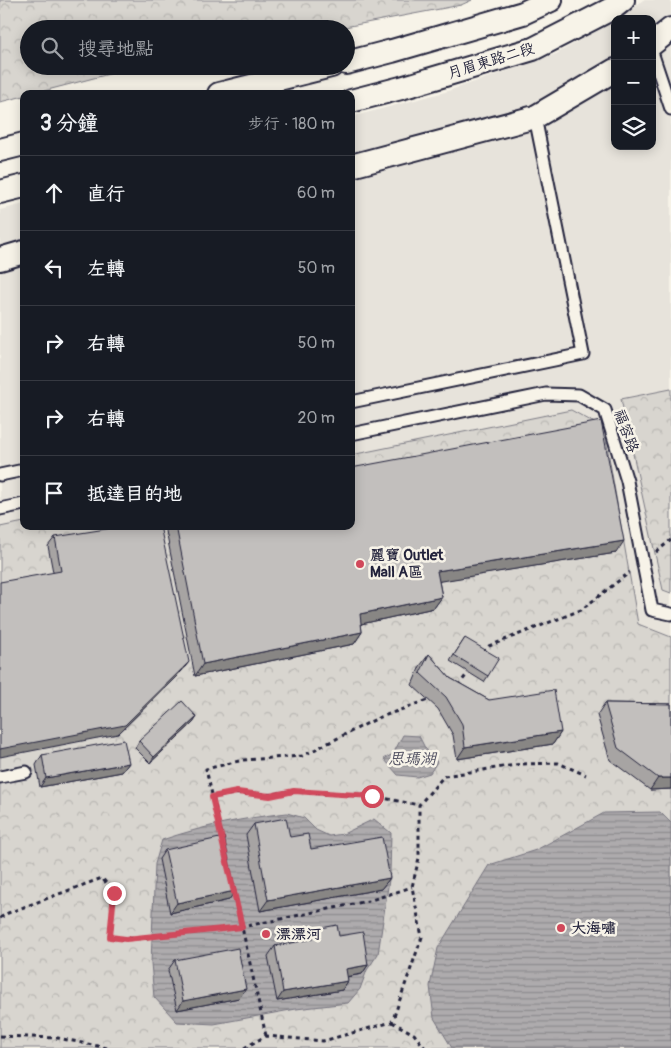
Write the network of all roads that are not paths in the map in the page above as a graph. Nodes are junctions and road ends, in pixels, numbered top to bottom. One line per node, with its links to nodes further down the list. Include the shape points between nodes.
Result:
1 (551, 0): 5 (street, via 523,13)
2 (623, 0): 10 (street, 月眉東路二段, via 533,49)
3 (671, 30): 4 (street)
4 (656, 41)
5 (355, 60)
6 (655, 60): 11 (lane)
7 (611, 72): 12 (street)
8 (295, 75): 9 (street)
9 (235, 90)
10 (355, 100)
11 (671, 109)
12 (535, 117): 15 (street); 20 (lane, via 583,354)
13 (20, 145): 14 (street)
14 (0, 150)
15 (355, 165)
16 (20, 187): 17 (street)
17 (0, 192)
18 (20, 253): 19 (street)
19 (0, 259)
20 (355, 401)
21 (355, 433): 26 (lane, 福容路, via 546,394 579,395 605,410 627,480 652,610)
22 (20, 471): 23 (lane)
23 (0, 475)
24 (20, 505): 25 (lane)
25 (0, 509)
26 (671, 614)
27 (26, 772): 28 (lane)
28 (0, 777)

